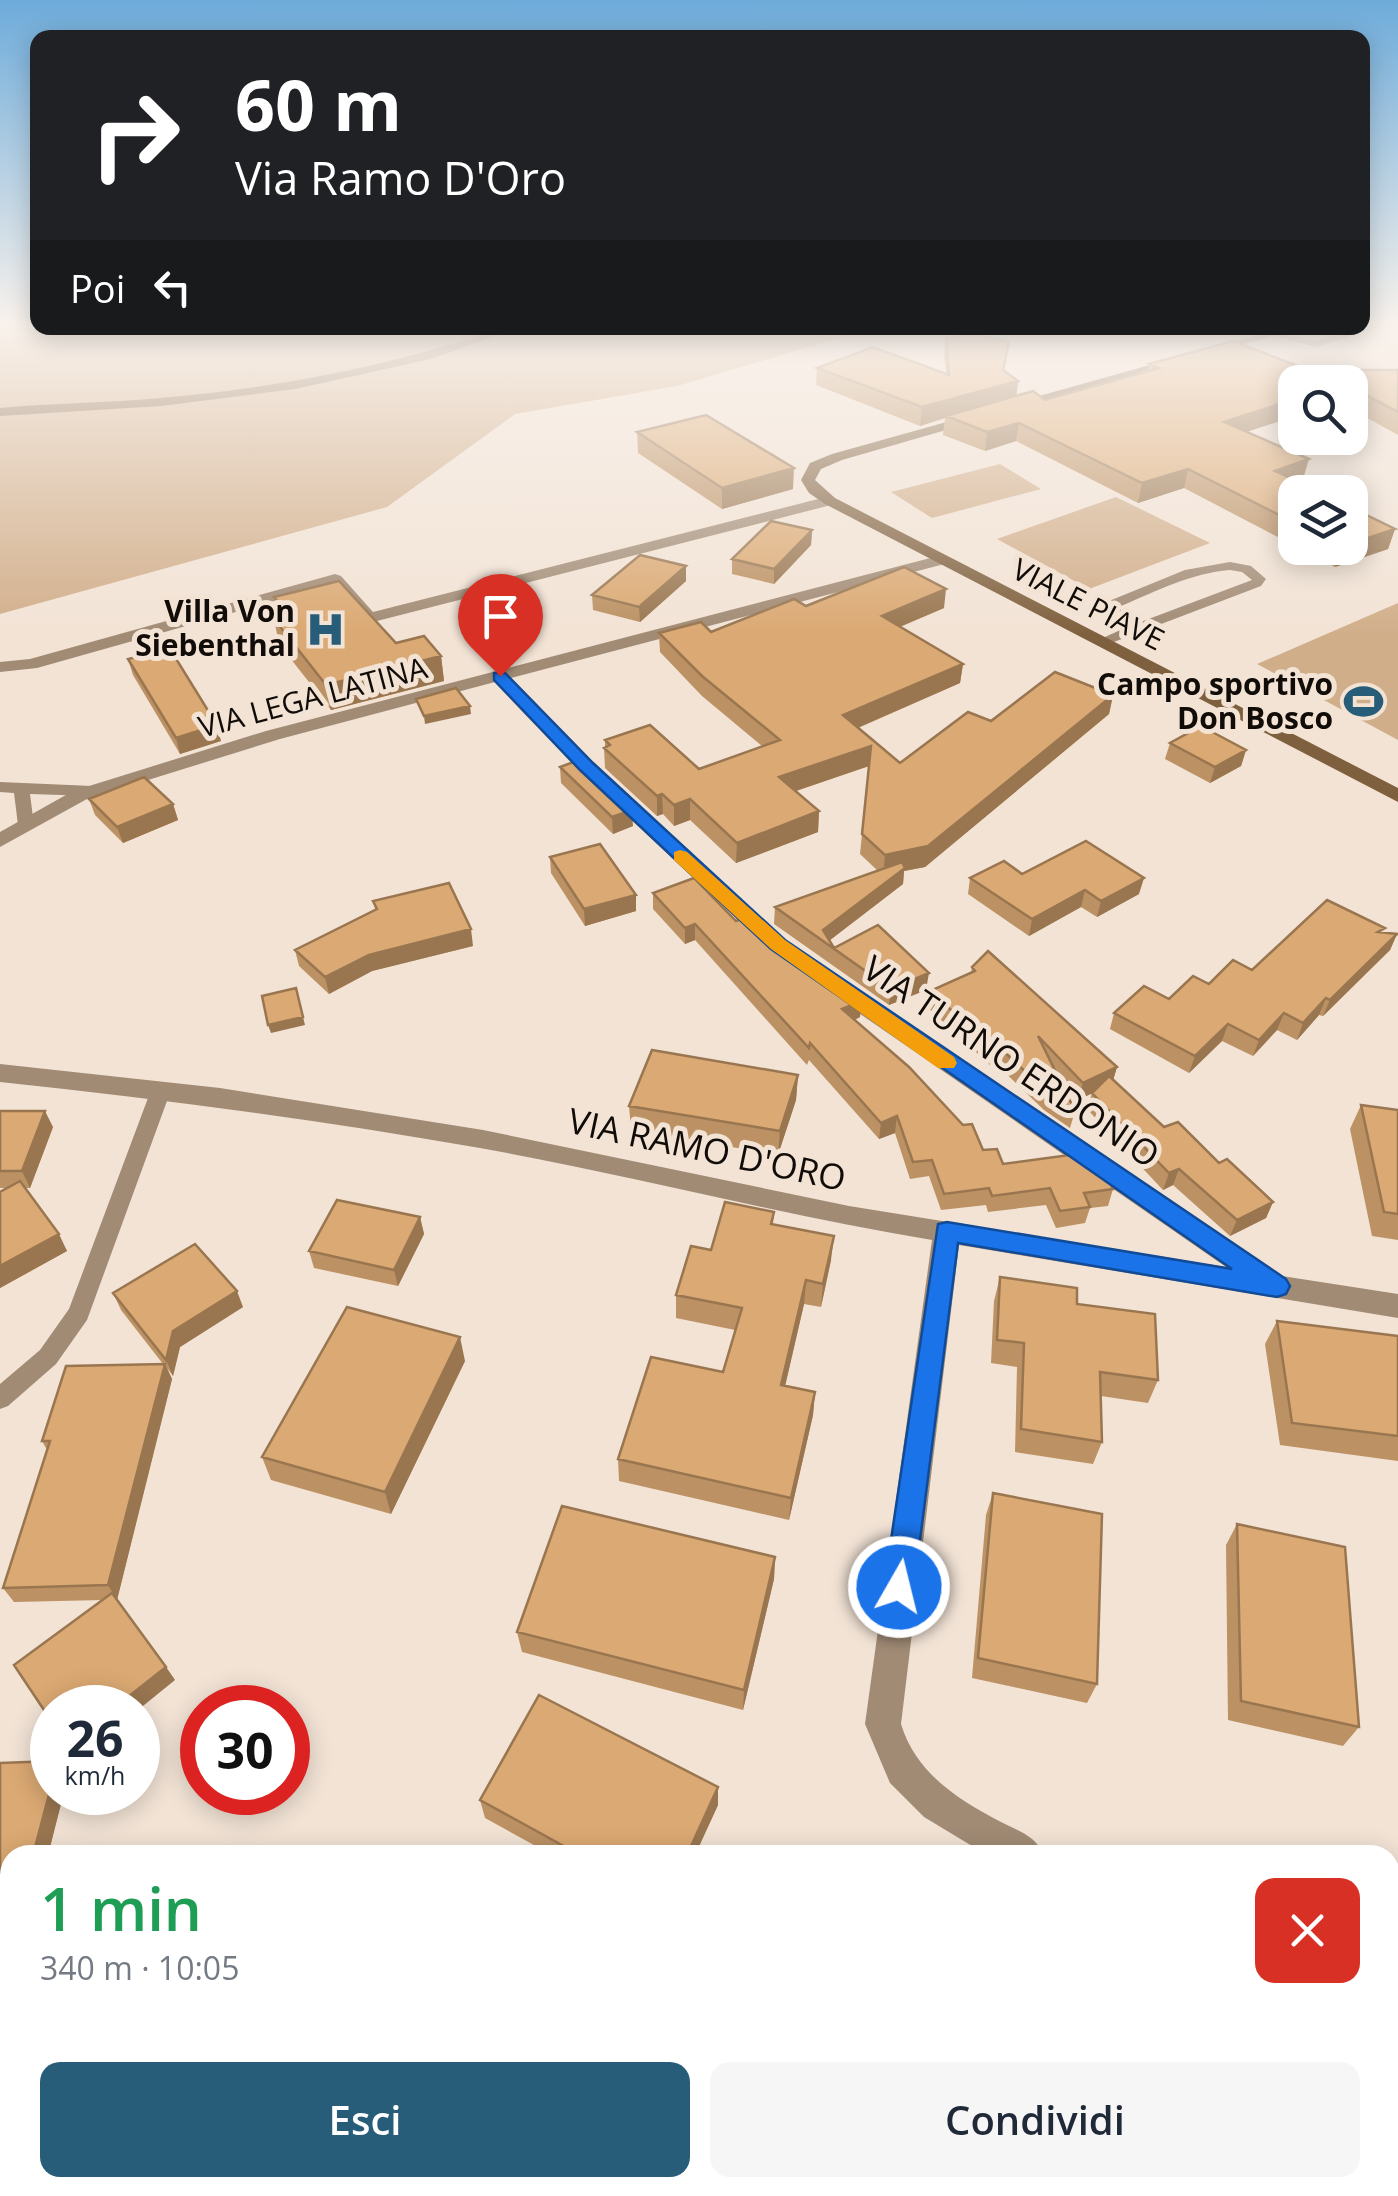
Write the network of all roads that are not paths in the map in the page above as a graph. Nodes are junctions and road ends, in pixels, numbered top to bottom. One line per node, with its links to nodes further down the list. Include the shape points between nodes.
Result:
1 (961, 429): 2 (street, VIALE PIAVE, via 813,475)
2 (830, 501): 3 (street, VIALE PIAVE); 6 (street, via 373,617 335,578)
3 (942, 560): 5 (street, VIALE PIAVE); 7 (street, VIA LEGA LATINA)
4 (1138, 628): 4 (lane, via 1256,582 1260,579 1246,567 1216,565 1114,604 1114,614); 5 (lane)
5 (1101, 642): 11 (street, VIALE PIAVE)
6 (0, 667)
7 (500, 676): 10 (street, VIA LEGA LATINA); 14 (street, via 726,900)
8 (0, 786): 9 (lane)
9 (22, 789): 10 (lane); 12 (lane)
10 (92, 791): 12 (street, VIA LEGA LATINA)
11 (1398, 796)
12 (26, 825): 13 (street, VIA LEGA LATINA)
13 (0, 841)
14 (793, 956)
15 (820, 975): 19 (street, VIA TURNO ERDONIO)
16 (0, 1074): 17 (street, VIA RAMO D'ORO)
17 (161, 1090): 18 (street, VIA RAMO D'ORO, via 483,1139); 21 (lane, via 79,1313 48,1357)
18 (947, 1231): 19 (street, VIA RAMO D'ORO); 22 (street, via 883,1724 891,1756 910,1783)
19 (1277, 1286): 20 (street, VIA RAMO D'ORO)
20 (1398, 1306)
21 (0, 1399)
22 (987, 1845)

